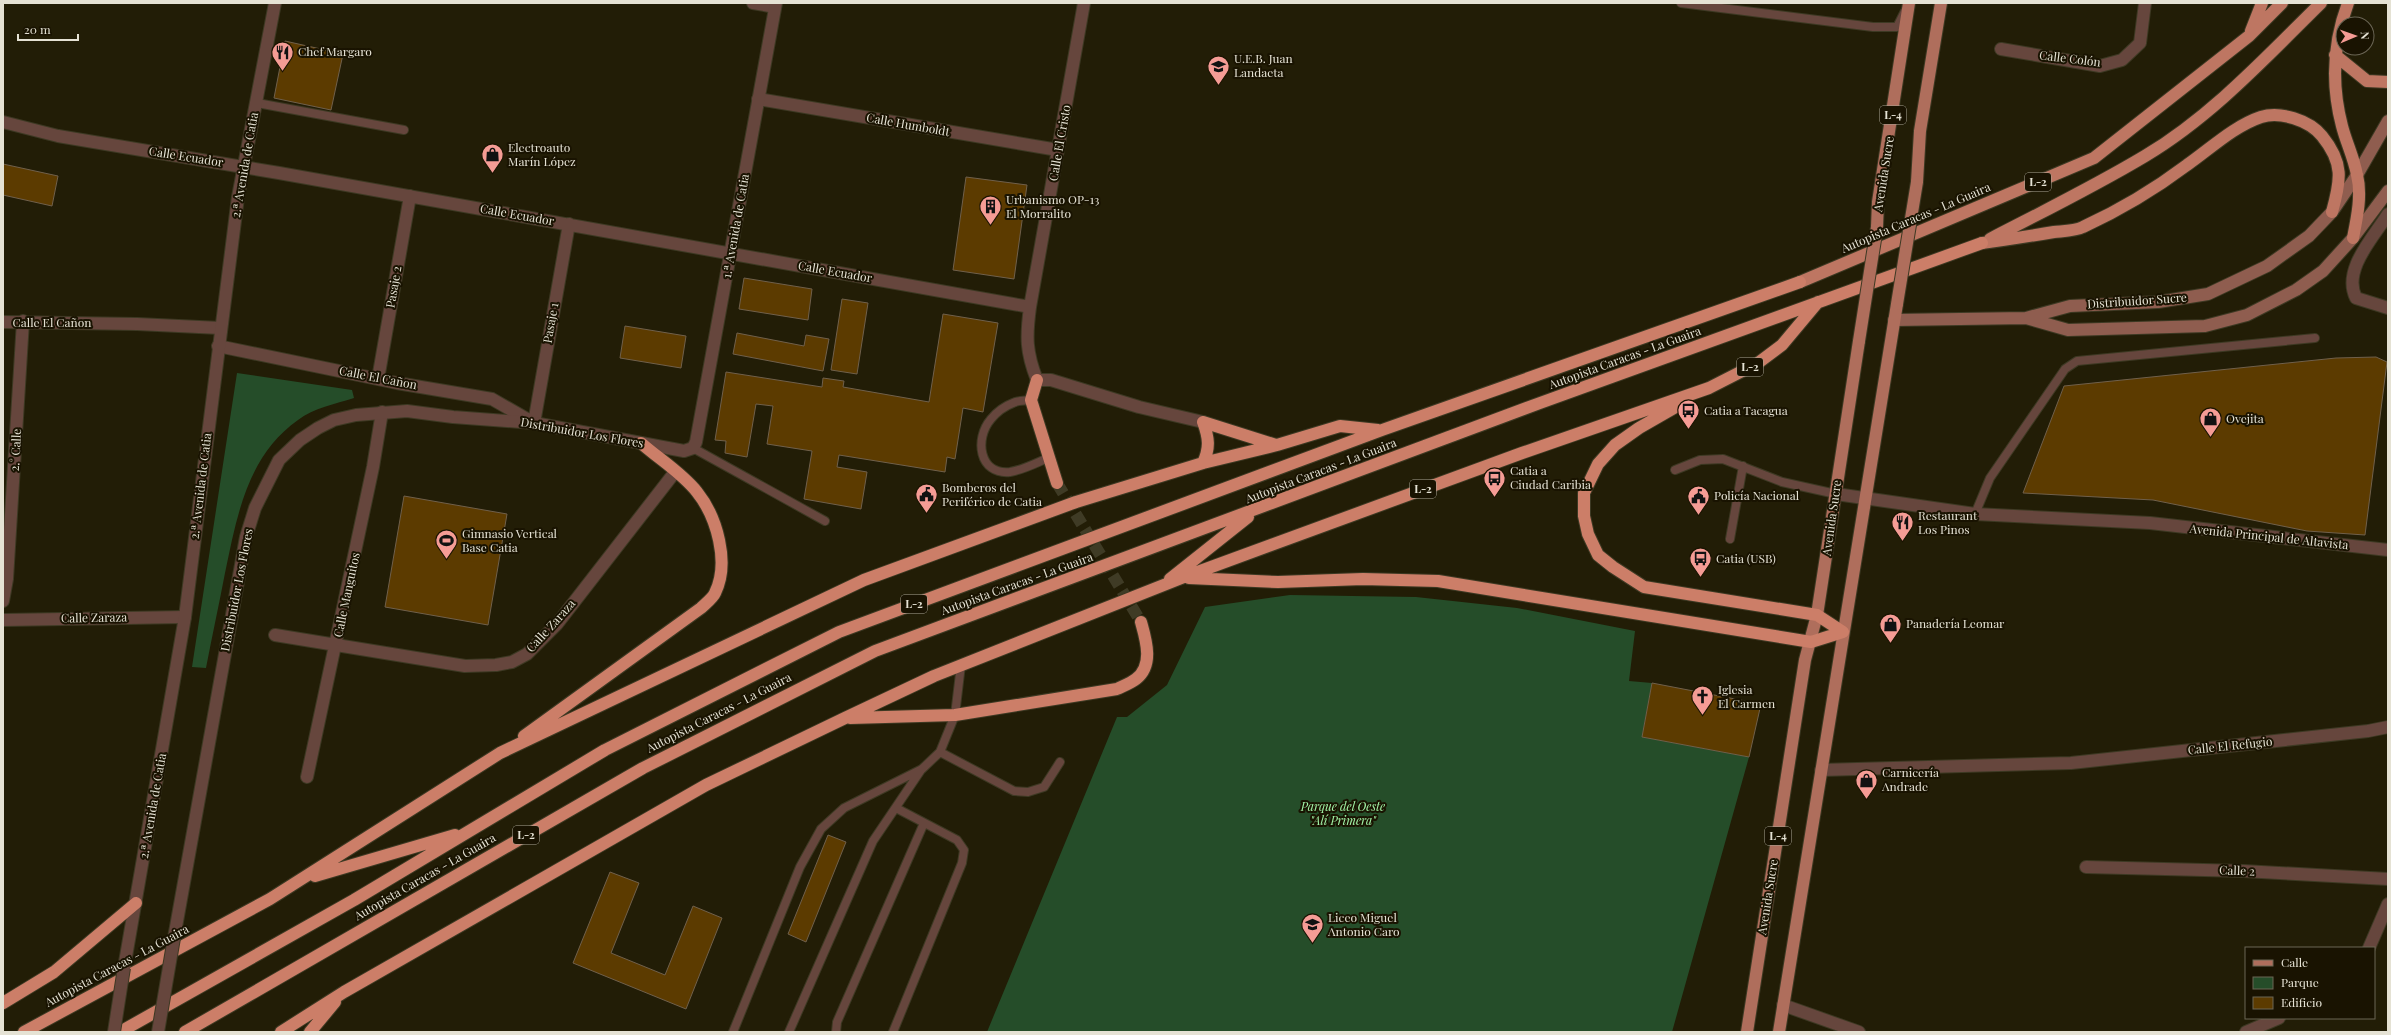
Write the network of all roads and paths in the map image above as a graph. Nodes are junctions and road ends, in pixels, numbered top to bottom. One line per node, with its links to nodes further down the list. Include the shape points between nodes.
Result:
1 (275, 3): 20 (street, 2.ª Avenida de Catia)
2 (753, 3): 12 (street)
3 (1084, 3): 24 (street, Calle El Cristo)
4 (1681, 3): 11 (lane, via 1873,27 1897,27)
5 (1941, 3): 39 (main road, L-4, bridge, via 1920,131 1916,182)
6 (2145, 3): 15 (street, Calle Colón, via 2140,43 2122,60 2100,66)
7 (2262, 3): 14 (highway)
8 (2282, 3): 14 (highway, Autopista Caracas - La Guaira / L-2)
9 (2321, 3): 33 (highway, Autopista Caracas - La Guaira / L-2, via 2235,88 2146,156)
10 (2348, 3): 13 (highway)
11 (1908, 4): 62 (main road, Avenida Sucre / L-4, bridge)
12 (775, 5): 19 (street, 1.ª Avenida de Catia)
13 (2343, 16)
14 (2249, 36): 52 (highway, Autopista Caracas - La Guaira / L-2, via 2094,158 1800,282)
15 (2000, 50)
16 (2335, 55): 26 (highway, via 2336,99)
17 (2336, 56): 18 (highway, via 2367,81)
18 (2388, 82)
19 (758, 100): 24 (street, Calle Humboldt); 34 (street, 1.ª Avenida de Catia)
20 (257, 103): 23 (lane); 25 (street, 2.ª Avenida de Catia)
21 (2388, 121): 26 (main road, Distribuidor Sucre)
22 (3, 122): 25 (street, Calle Ecuador, via 58,136)
23 (404, 130)
24 (1058, 150): 36 (street, Calle El Cristo)
25 (244, 167): 28 (street, Calle Ecuador); 42 (street, 2.ª Avenida de Catia)
26 (2358, 175): 29 (main road, Distribuidor Sucre); 32 (highway, via 2359,190)
27 (2388, 192): 32 (main road, Distribuidor Sucre)
28 (410, 196): 31 (street, Calle Ecuador); 45 (street, Pasaje 2)
29 (2332, 212): 33 (highway, via 2340,175 2337,160 2329,145 2320,133 2299,120 2283,116 2263,117 2248,122 2161,184 2107,216 2081,228); 38 (main road, Distribuidor Sucre, via 2292,250 2241,280 2208,294 2158,302 2070,306)
30 (2388, 214): 37 (street, via 2353,269 2351,282 2356,298)
31 (569, 224): 34 (street, Calle Ecuador); 51 (street, Pasaje 1)
32 (2353, 238): 38 (main road, Distribuidor Sucre, via 2323,271 2296,290 2271,305 2225,322 2205,326 2068,330)
33 (1982, 243): 35 (highway, Autopista Caracas - La Guaira / L-2)
34 (731, 253): 36 (street, Calle Ecuador); 55 (street, 1.ª Avenida de Catia)
35 (1819, 301): 47 (highway, L-2, via 1782,345 1758,363); 64 (highway, Autopista Caracas - La Guaira / L-2)
36 (1030, 307): 46 (street, Calle El Cristo, via 1026,337 1029,358)
37 (2388, 308)
38 (2026, 318): 39 (main road, Distribuidor Sucre)
39 (1894, 320): 63 (main road, L-4)
40 (23, 321): 41 (street, Calle El Cañon); 42 (street, Calle El Cañon); 71 (street, 2.° Calle, via 8,580)
41 (3, 322)
42 (220, 328): 44 (street, 2.ª Avenida de Catia)
43 (2315, 338): 65 (lane, via 2077,361 2064,369 1990,478)
44 (218, 346): 45 (street, Calle El Cañon); 73 (street, 2.ª Avenida de Catia)
45 (378, 379): 51 (street, Calle El Cañon, via 492,399)
46 (1037, 380): 48 (highway); 50 (street, via 1051,380 1139,407)
47 (1709, 388): 69 (highway, L-2, via 1522,453); 72 (highway, via 1639,428 1615,445 1598,464 1584,493 1584,516 1588,534 1598,555 1613,568 1644,587)
48 (1031, 400): 56 (highway); 56 (lane, via 1014,402 990,420 983,436 983,458 986,465 1010,472)
49 (382, 412): 51 (street, Distribuidor Los Flores, via 407,411); 79 (street, Calle Manguitos); 106 (street, Distribuidor Los Flores, bridge, via 334,420 300,440 279,460 255,508 246,537)
50 (1203, 422): 54 (highway); 57 (highway, via 1208,435 1209,450)
51 (534, 423): 53 (street, Distribuidor Los Flores)
52 (1382, 430): 54 (highway, Autopista Caracas - La Guaira / L-2, via 1340,426); 92 (highway, Autopista Caracas - La Guaira / L-2, via 839,632 605,750)
53 (641, 444): 55 (street, Distribuidor Los Flores, via 684,451); 60 (highway)
54 (1277, 446): 57 (highway, Autopista Caracas - La Guaira / L-2)
55 (693, 448): 66 (lane)
56 (1048, 458): 61 (highway)
57 (1203, 463): 85 (highway, Autopista Caracas - La Guaira / L-2, via 1076,502 864,580)
58 (1744, 466): 59 (lane, via 1723,459 1700,460); 62 (lane, via 1782,482); 67 (lane)
59 (1675, 470)
60 (675, 472): 79 (street, Calle Zaraza, via 556,624 528,654 512,662 465,666); 85 (highway, via 696,492 710,513 718,540 721,573 715,594 701,608)
61 (1057, 483)
62 (1836, 494): 63 (street, Avenida Principal de Altavista); 72 (main road, Avenida Sucre / L-4)
63 (1867, 499): 65 (street, Avenida Principal de Altavista); 76 (main road, L-4)
64 (1257, 510): 70 (highway, L-2); 107 (highway, Autopista Caracas - La Guaira / L-2, via 875,652 642,768)
65 (1975, 514): 68 (street, Avenida Principal de Altavista, via 2150,523)
66 (825, 522)
67 (1730, 539)
68 (2388, 550)
69 (1184, 578): 70 (highway, L-2); 78 (highway, via 1278,582 1438,580)
70 (1160, 587): 80 (highway, L-2)
71 (3, 601)
72 (1817, 615): 76 (highway); 78 (main road, Avenida Sucre / L-4)
73 (185, 617): 74 (street, Calle Zaraza); 96 (street, 2.ª Avenida de Catia)
74 (3, 620)
75 (1141, 622): 81 (highway, via 1148,645 1146,664 1137,678 1117,689)
76 (1843, 632): 78 (highway); 88 (main road, L-4)
77 (275, 635): 79 (street, Calle Zaraza)
78 (1811, 642): 114 (main road, Avenida Sucre / L-4, via 1805,660)
79 (336, 645): 89 (street, Calle Manguitos)
80 (961, 665): 81 (lane); 82 (highway, L-2)
81 (955, 715): 82 (highway); 84 (lane)
82 (845, 718): 99 (highway, L-2, via 706,785)
83 (2388, 727): 88 (street, Calle El Refugio, via 2071,763)
84 (940, 752): 86 (lane, via 1014,791 1028,792 1044,787); 87 (lane)
85 (500, 753): 95 (highway, Autopista Caracas - La Guaira / L-2)
86 (1060, 762)
87 (922, 769): 90 (lane); 110 (lane, via 844,808 821,829 800,867)
88 (1821, 770): 101 (main road, L-4)
89 (307, 777)
90 (896, 808): 91 (lane); 111 (lane, via 873,841)
91 (924, 823): 112 (lane, via 837,1022); 113 (lane, via 957,840 964,850 962,863)
92 (471, 830): 95 (highway, L-2); 105 (highway, Autopista Caracas - La Guaira / L-2, via 354,900)
93 (2086, 867): 94 (street, Calle 2)
94 (2388, 878)
95 (301, 879): 103 (highway, Autopista Caracas - La Guaira / L-2, via 270,899)
96 (136, 903): 100 (highway, via 54,972); 104 (street, 2.ª Avenida de Catia, bridge)
97 (2388, 904): 98 (street)
98 (2369, 947)
99 (344, 992): 108 (highway, L-2); 109 (highway)
100 (3, 1003)
101 (1783, 1005): 115 (main road, L-4); 116 (street)
102 (2277, 1019): 117 (street)
103 (24, 1032)
104 (114, 1032)
105 (120, 1032)
106 (158, 1032)
107 (185, 1032)
108 (281, 1032)
109 (310, 1032)
110 (733, 1032)
111 (789, 1032)
112 (836, 1032)
113 (893, 1032)
114 (1747, 1032)
115 (1779, 1032)
116 (1859, 1032)
117 (2246, 1032)

